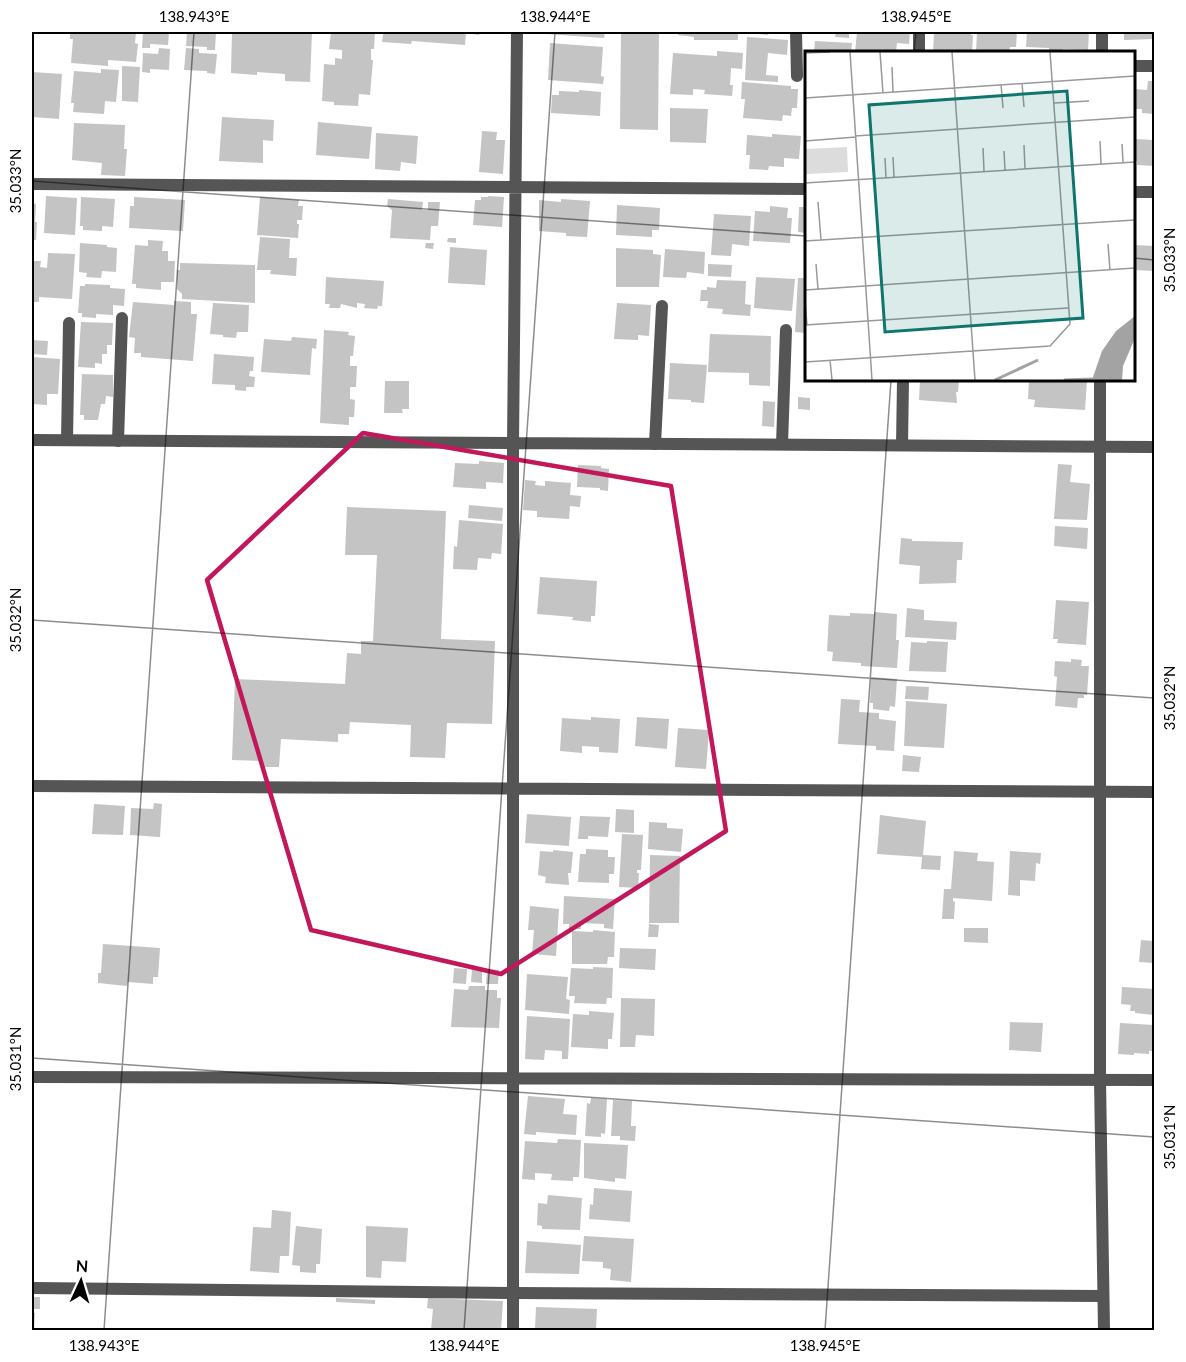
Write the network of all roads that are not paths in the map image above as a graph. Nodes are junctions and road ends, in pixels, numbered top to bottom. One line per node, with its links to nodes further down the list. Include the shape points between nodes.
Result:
1 (517, 32): 11 (street)
2 (796, 32): 9 (street)
3 (919, 32): 5 (street)
4 (1102, 32): 6 (street)
5 (919, 51)
6 (1102, 51)
7 (1135, 66): 8 (street)
8 (1155, 66)
9 (797, 76)
10 (32, 184): 11 (street)
11 (515, 187): 12 (street); 24 (street)
12 (805, 189)
13 (1135, 192): 14 (street)
14 (1155, 192)
15 (662, 306): 25 (street)
16 (122, 318): 23 (street)
17 (69, 323): 22 (street)
18 (786, 330): 26 (street)
19 (903, 381): 27 (street)
20 (1101, 381): 28 (street)
21 (32, 440): 22 (street)
22 (67, 440): 23 (street)
23 (118, 441): 24 (street)
24 (513, 444): 25 (street); 31 (street)
25 (655, 444): 26 (street)
26 (782, 444): 27 (street)
27 (902, 445): 28 (street)
28 (1100, 447): 29 (street); 32 (street)
29 (1155, 447)
30 (32, 786): 31 (street)
31 (513, 788): 32 (street); 35 (street)
32 (1100, 792): 33 (street); 36 (street)
33 (1155, 792)
34 (32, 1077): 35 (street)
35 (513, 1078): 36 (street); 39 (street)
36 (1100, 1079): 37 (street); 40 (street)
37 (1155, 1080)
38 (32, 1288): 39 (street)
39 (512, 1293): 40 (street); 41 (street)
40 (1102, 1296): 42 (street)
41 (513, 1330)
42 (1104, 1330)

